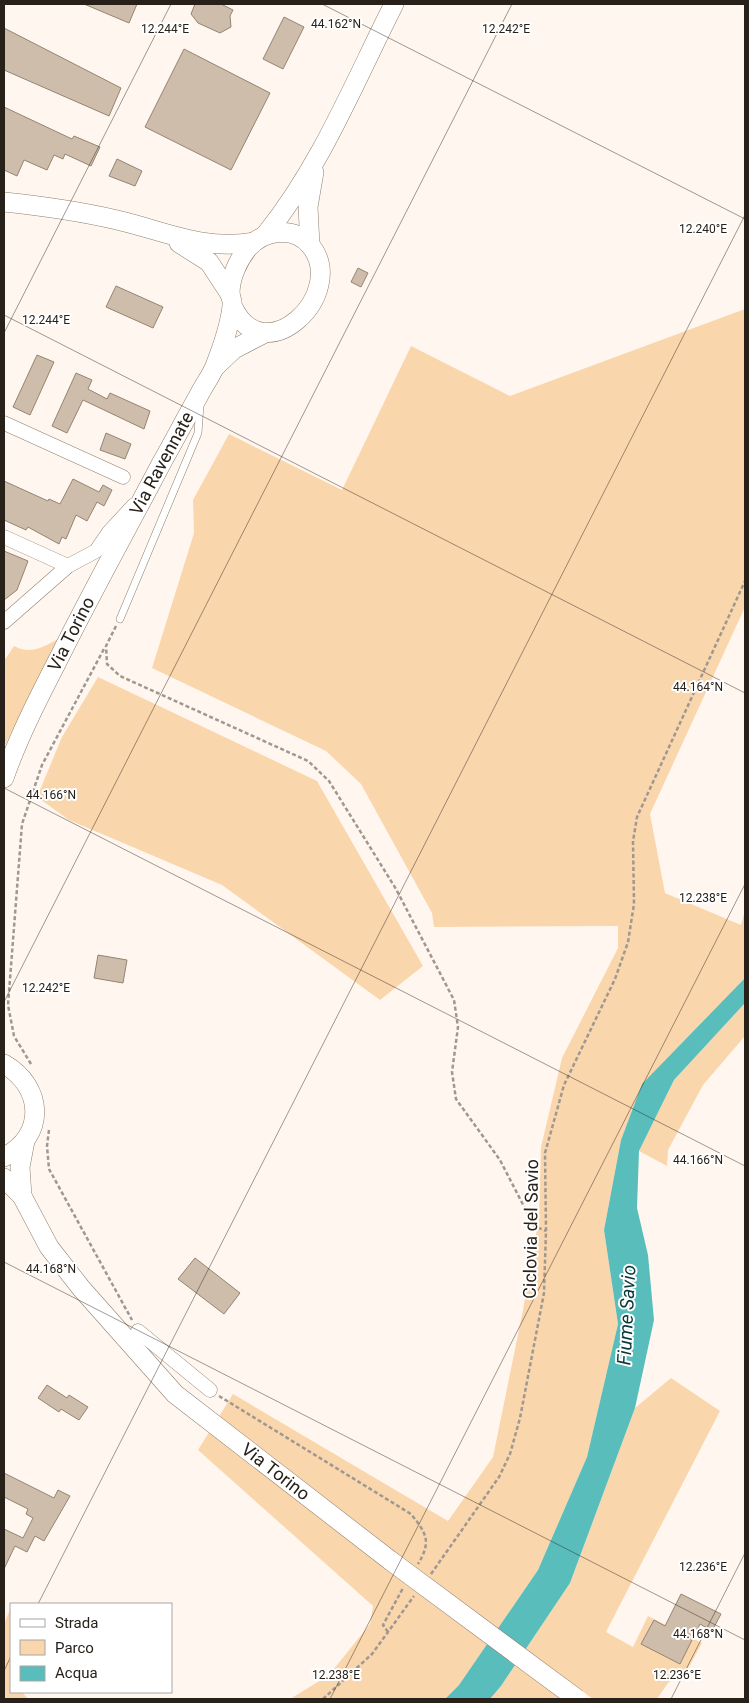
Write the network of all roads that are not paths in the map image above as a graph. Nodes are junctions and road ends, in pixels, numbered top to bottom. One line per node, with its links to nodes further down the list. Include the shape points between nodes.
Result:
1 (394, 4): 2 (main road)
2 (321, 148): 5 (main road, via 294,196); 6 (main road, via 308,197)
3 (4, 202): 4 (main road, via 80,211)
4 (159, 231): 5 (main road, via 207,244 229,245); 7 (main road, via 209,262)
5 (260, 238): 6 (main road, via 291,233); 7 (main road, via 237,265)
6 (310, 245): 8 (main road, via 318,260 319,276 310,307 291,326)
7 (231, 300): 8 (main road, via 237,316 246,325); 9 (main road, Via Ravennate)
8 (265, 333): 9 (main road, Via Ravennate, via 234,349)
9 (214, 368): 10 (main road, Via Ravennate)
10 (198, 395): 13 (main road, Via Ravennate); 16 (lane, via 198,432)
11 (4, 423): 12 (street)
12 (123, 477)
13 (145, 494): 15 (street, Via Ravennate, via 109,532 96,551); 18 (main road, Via Torino, via 18,740)
14 (4, 537): 15 (street)
15 (68, 566): 17 (street, Via Ravennate)
16 (120, 620)
17 (4, 622)
18 (4, 778)
19 (4, 1064): 20 (main road, Via Torino, via 15,1070 31,1091 35,1117)
20 (25, 1141): 21 (main road); 23 (main road, Via Torino, via 20,1167)
21 (4, 1157)
22 (4, 1178): 23 (main road, Via Torino)
23 (22, 1196): 25 (main road, Via Torino, via 48,1247)
24 (138, 1331): 26 (street)
25 (144, 1359): 26 (street); 28 (main road, Via Torino, bridge, via 175,1394)
26 (172, 1361): 27 (street)
27 (210, 1390)
28 (577, 1699)

